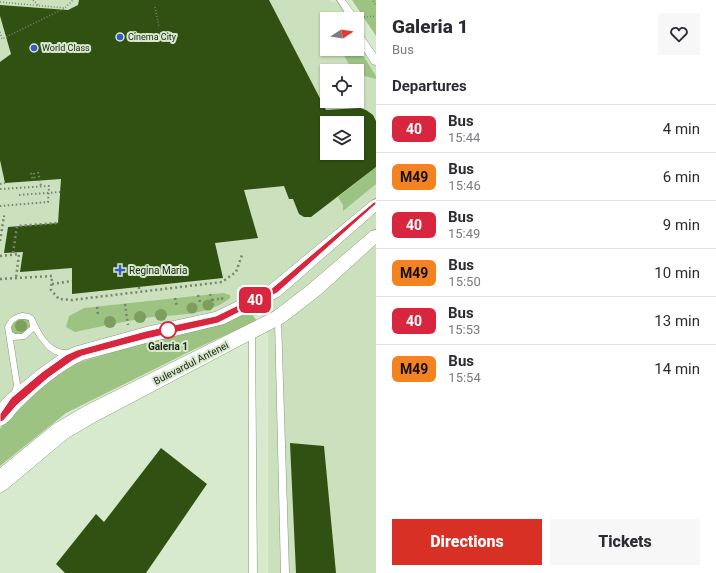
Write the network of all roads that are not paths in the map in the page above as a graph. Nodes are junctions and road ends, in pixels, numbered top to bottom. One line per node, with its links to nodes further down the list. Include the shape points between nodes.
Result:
1 (336, 0): 3 (main road)
2 (341, 0): 4 (main road)
3 (344, 12)
4 (351, 12)
5 (364, 32): 7 (main road)
6 (364, 44): 8 (main road)
7 (376, 52)
8 (376, 62)
9 (376, 204): 15 (main road, via 274,291 253,302 218,319)
10 (376, 235): 11 (main road, Bulevardul Antenei, via 314,290)
11 (278, 317): 13 (main road, Bulevardul Antenei); 20 (lane)
12 (34, 325): 14 (lane, via 23,337 14,337); 14 (lane, via 28,316 17,317 9,324); 15 (lane, via 53,350 60,353)
13 (252, 331): 18 (main road, Bulevardul Antenei, via 61,431); 19 (lane)
14 (9, 333): 16 (lane, via 17,385)
15 (80, 353): 16 (main road, via 57,366)
16 (14, 401): 17 (main road)
17 (0, 418)
18 (0, 482)
19 (253, 573)
20 (285, 573)

